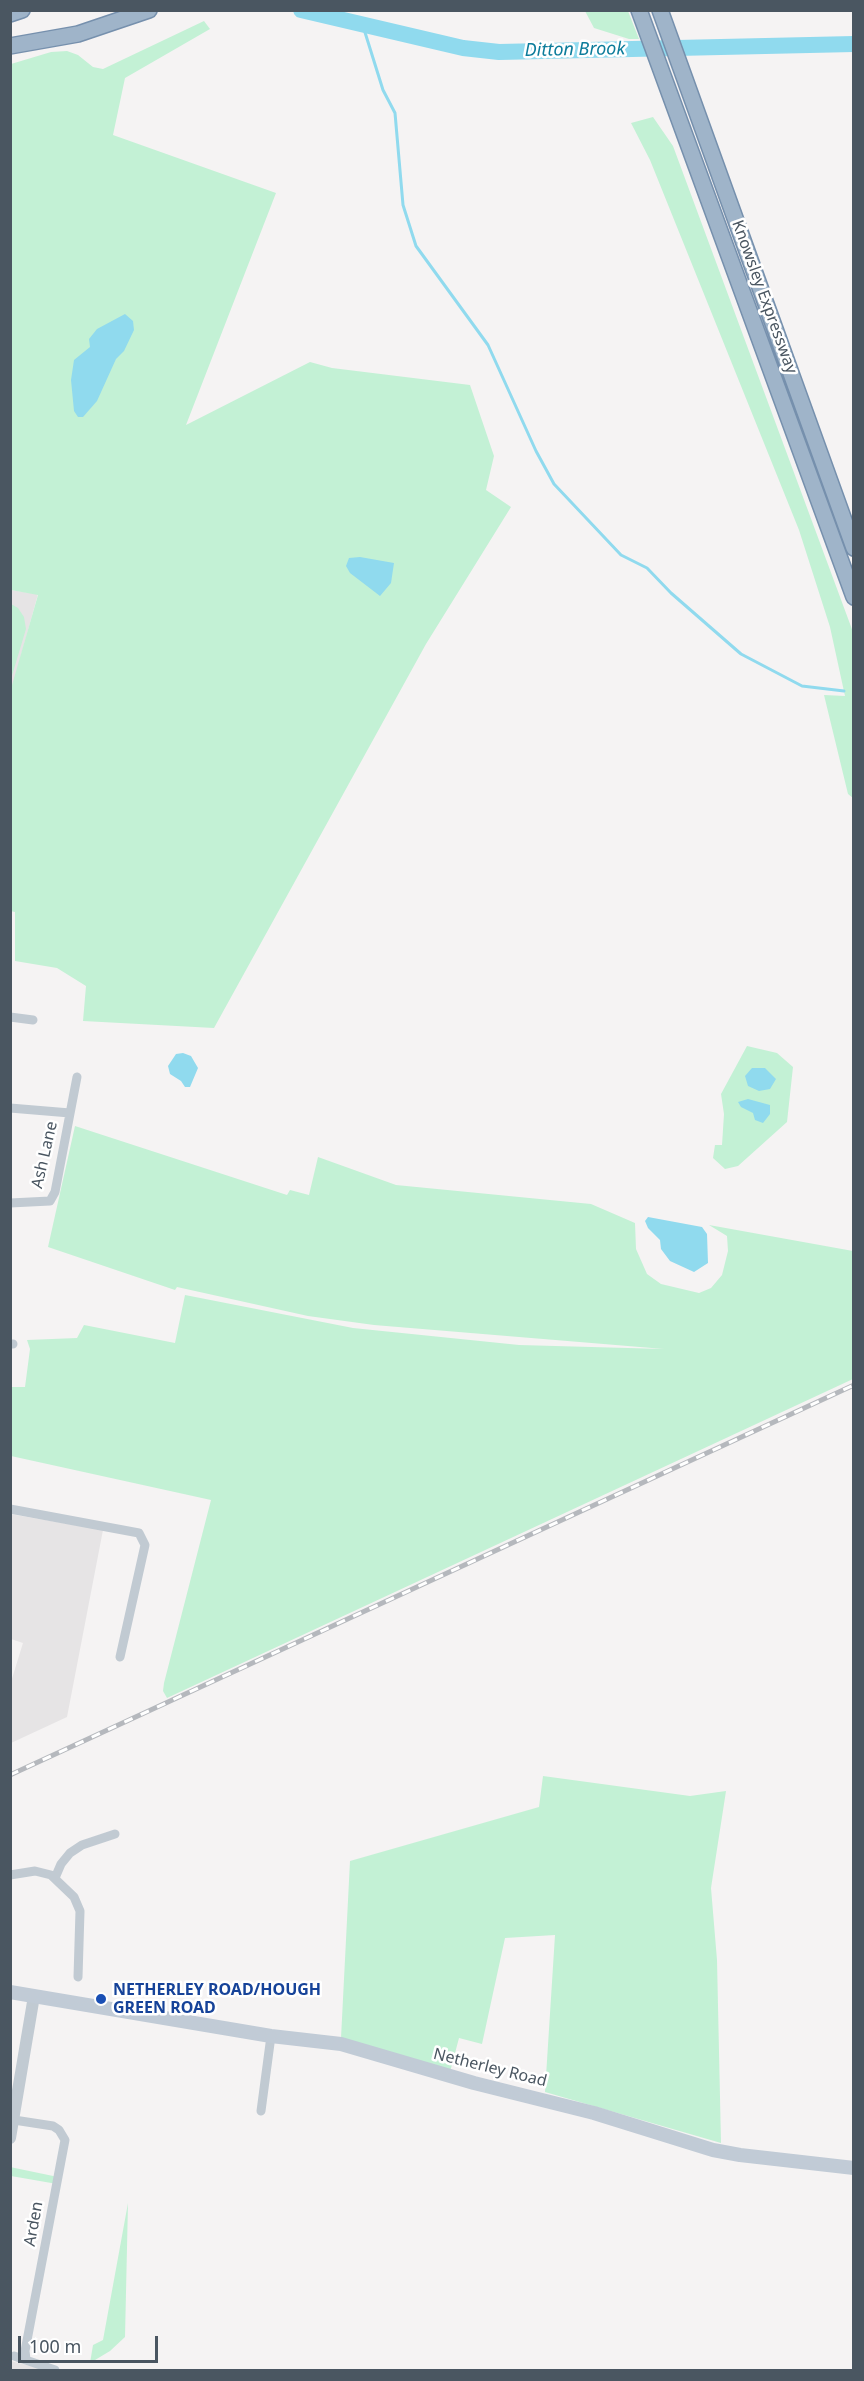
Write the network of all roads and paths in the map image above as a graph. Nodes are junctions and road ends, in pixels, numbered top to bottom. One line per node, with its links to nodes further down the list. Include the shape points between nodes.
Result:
1 (22, 10): 6 (highway)
2 (115, 10): 7 (highway)
3 (148, 10): 7 (highway, via 78,34)
4 (638, 10): 9 (highway, Knowsley Expressway)
5 (661, 10): 8 (highway, Knowsley Expressway)
6 (11, 12)
7 (10, 45)
8 (854, 548)
9 (854, 597)
10 (10, 1017): 11 (street)
11 (33, 1020)
12 (77, 1077): 14 (street, Ash Lane)
13 (10, 1108): 14 (street)
14 (70, 1113): 15 (street, Ash Lane, via 50,1201)
15 (10, 1203)
16 (10, 1509): 17 (street, via 139,1533 145,1545)
17 (120, 1658)
18 (115, 1833): 20 (street, via 70,1853)
19 (10, 1875): 20 (street, via 35,1871)
20 (55, 1878): 21 (street, via 74,1897 80,1911)
21 (78, 1977)
22 (10, 1992): 23 (main road, Netherley Road)
23 (34, 1996): 24 (main road, Netherley Road); 26 (street)
24 (271, 2036): 25 (street); 28 (main road, Netherley Road, via 341,2044 474,2084 594,2112 713,2150)
25 (261, 2111)
26 (14, 2120): 27 (street); 30 (street, Arden, via 53,2126 65,2140)
27 (10, 2138)
28 (854, 2168)
29 (14, 2356): 30 (street)
30 (26, 2359): 31 (street)
31 (55, 2370)

